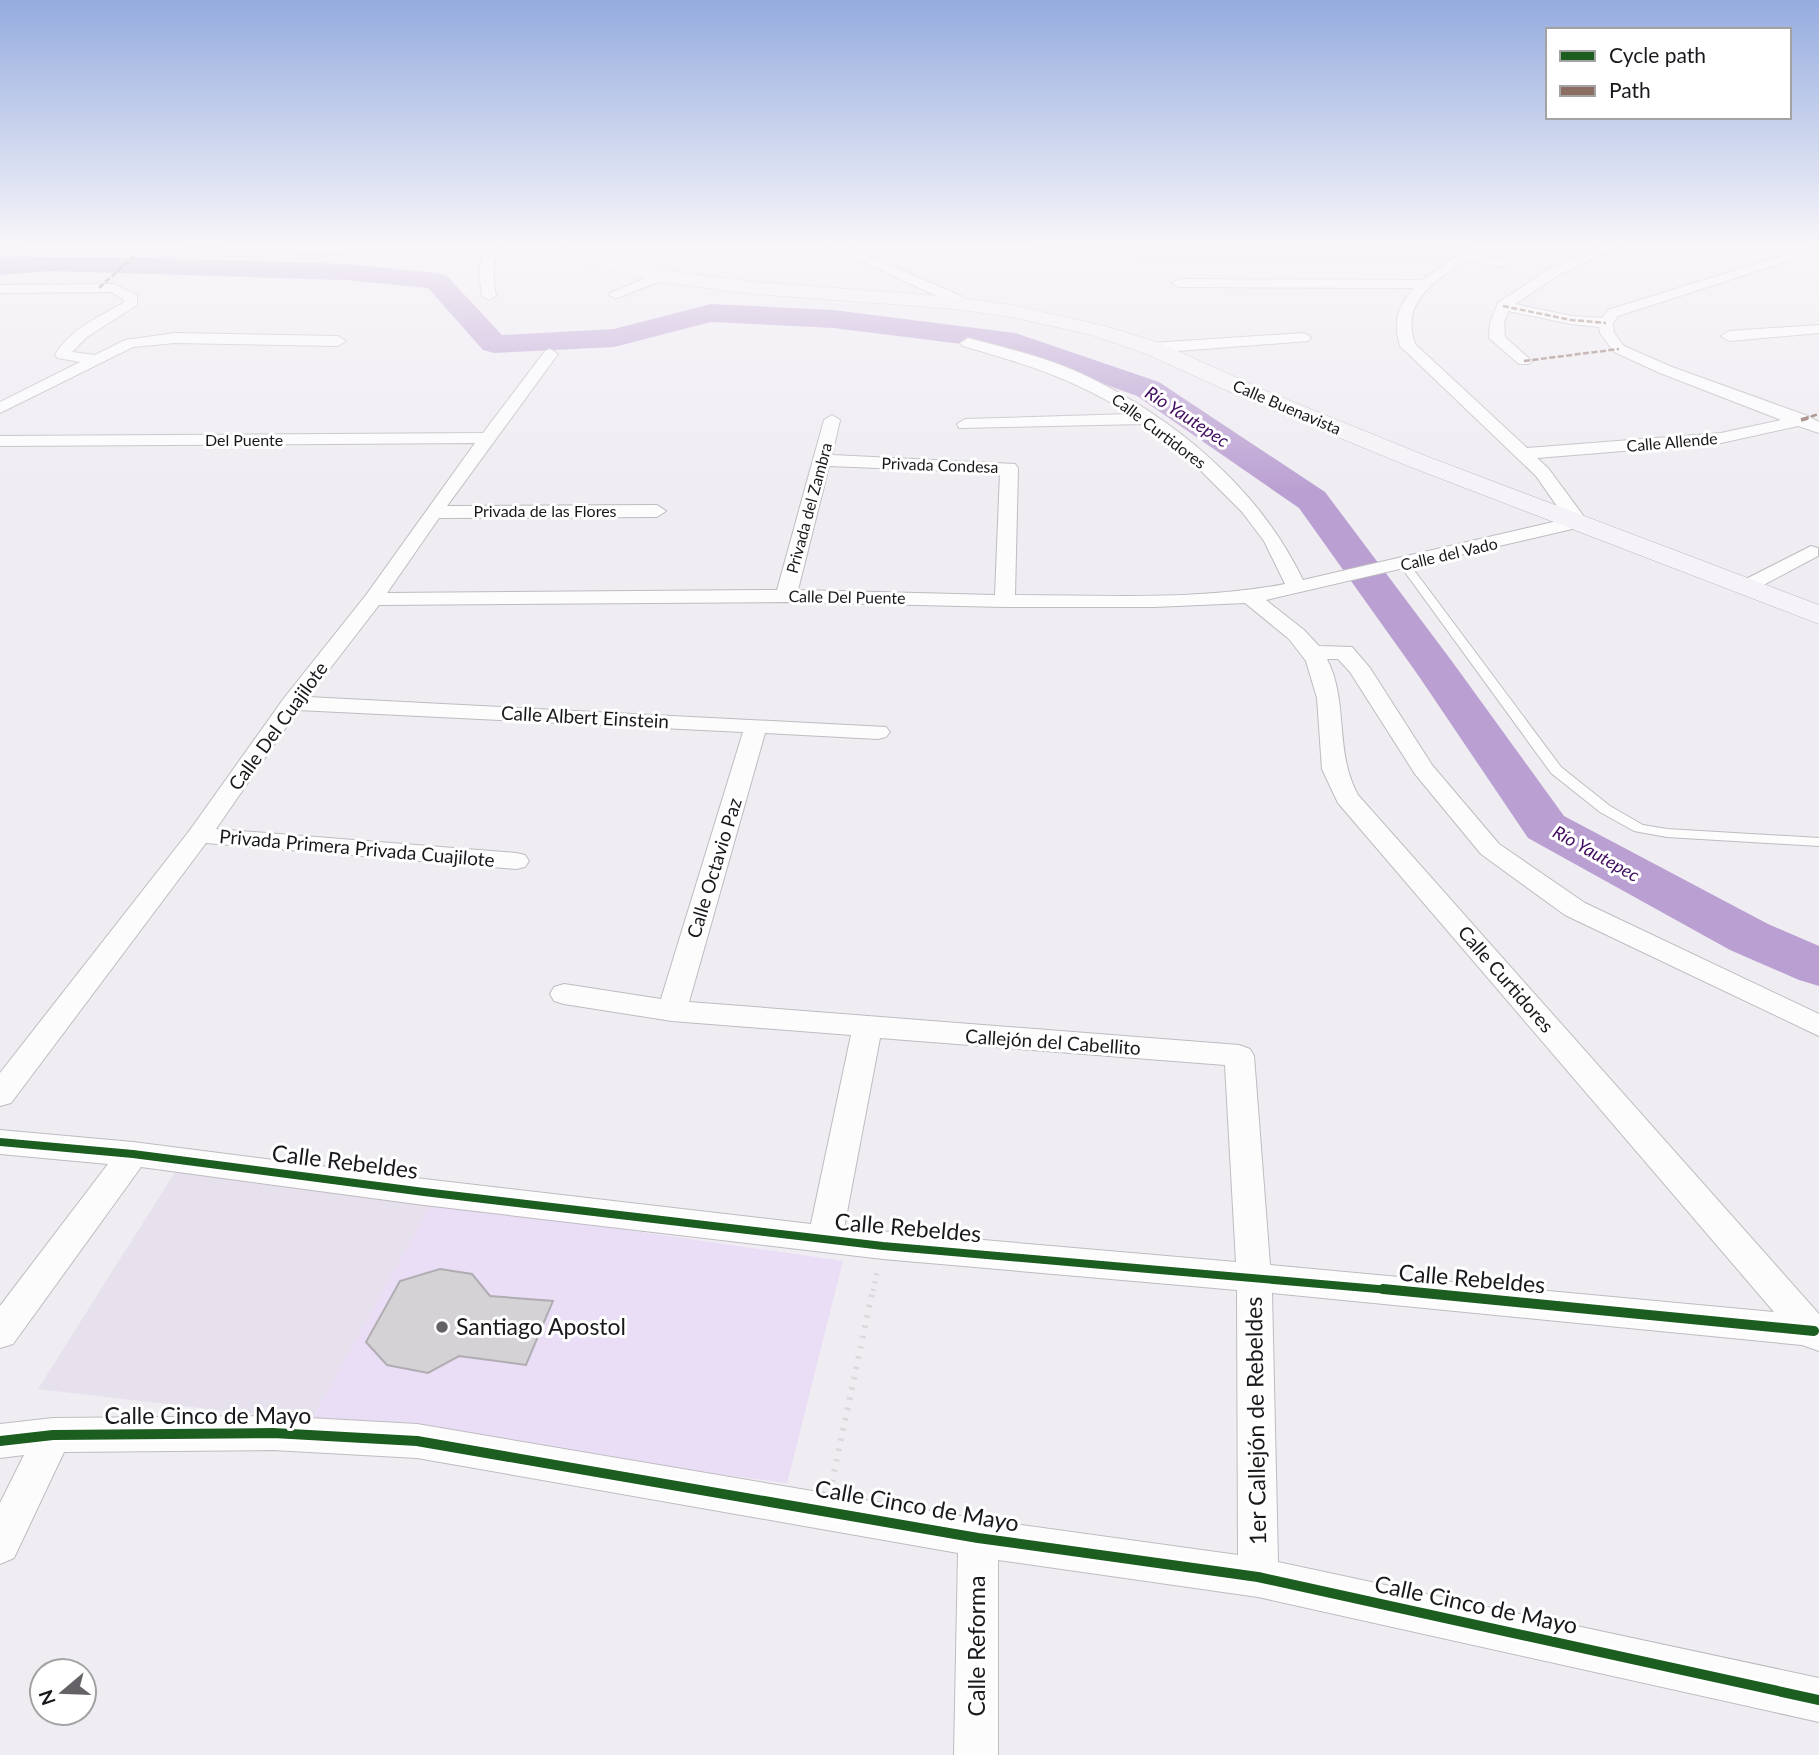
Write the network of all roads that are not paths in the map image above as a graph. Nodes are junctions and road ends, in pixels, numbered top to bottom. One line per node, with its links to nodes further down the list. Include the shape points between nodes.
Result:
1 (97, 326): 13 (street, via 74,340 63,355)
2 (1092, 326): 11 (main road, Calle Buenavista)
3 (1402, 326): 24 (street, via 1408,346)
4 (1497, 326): 14 (street, via 1497,338)
5 (1606, 326): 19 (street, via 1619,349)
6 (1819, 329): 7 (street)
7 (1729, 336)
8 (1303, 338): 11 (street)
9 (338, 341): 13 (street, via 151,339 130,343)
10 (968, 344): 17 (street, Calle Curtidores, via 1042,364 1109,393)
11 (1158, 347): 28 (main road, Calle Buenavista, via 1256,395)
12 (551, 354): 22 (street, Calle Del Cuajilote)
13 (99, 360): 15 (street)
14 (1524, 361)
15 (0, 408)
16 (1819, 414): 19 (street, Calle Allende)
17 (1146, 419): 20 (street); 32 (street, Calle Curtidores, via 1219,477 1271,537)
18 (832, 420): 25 (street, Privada del Zambra)
19 (1801, 420): 21 (street); 24 (street, Calle Allende, via 1721,438)
20 (965, 424)
21 (1819, 428)
22 (488, 438): 23 (street, Del Puente); 27 (street, Calle Del Cuajilote)
23 (0, 441)
24 (1522, 454): 28 (street, via 1542,472)
25 (821, 460): 34 (street, Privada del Zambra); 37 (street, Privada Condesa, via 1009,468)
26 (657, 511): 27 (street, Privada de las Flores)
27 (433, 512): 36 (street, Calle Del Cuajilote)
28 (1578, 522): 30 (street, Calle del Vado); 33 (main road, Calle Buenavista)
29 (1811, 552): 33 (street)
30 (1404, 564): 31 (street, Calle del Vado); 44 (lane, via 1556,770 1605,809 1639,828 1667,833)
31 (1321, 583): 32 (street, Calle Del Puente)
32 (1297, 587): 35 (street, Calle Del Puente)
33 (1745, 587): 38 (main road, Calle Buenavista)
34 (786, 596): 36 (street, Calle Del Puente); 37 (street, Calle Del Puente)
35 (1249, 597): 37 (street, Calle Del Puente); 39 (street, Calle Curtidores, via 1290,625)
36 (373, 599): 40 (street, Calle Del Cuajilote)
37 (1004, 601)
38 (1819, 615)
39 (1315, 653): 48 (street, via 1344,652 1359,668 1423,769 1490,849 1574,909); 57 (street, Calle Curtidores, via 1329,703 1332,772 1347,798)
40 (292, 703): 41 (street, Calle Albert Einstein); 43 (street, Calle Del Cuajilote)
41 (756, 726): 42 (street, Calle Albert Einstein); 47 (street, Calle Octavio Paz)
42 (878, 732)
43 (199, 835): 45 (street, Privada Primera Privada Cuajilote); 51 (street, Calle Del Cuajilote)
44 (1819, 842)
45 (516, 861)
46 (564, 994): 47 (street, Callejón del Cabellito)
47 (672, 1011): 49 (street, Callejón del Cabellito)
48 (1819, 1026)
49 (867, 1028): 50 (street, Callejón del Cabellito); 54 (street)
50 (1238, 1056): 55 (street, 1er Callejón de Rebeldes)
51 (0, 1095)
52 (0, 1142): 53 (street, Calle Rebeldes)
53 (133, 1154): 54 (street, Calle Rebeldes); 56 (street)
54 (825, 1239): 55 (street, Calle Rebeldes)
55 (1254, 1277): 57 (street, Calle Rebeldes); 62 (street, 1er Callejón de Rebeldes)
56 (0, 1333)
57 (1816, 1336)
58 (53, 1435): 59 (street, Calle Cinco de Mayo); 60 (street, Calle Cinco de Mayo, via 273,1433 417,1441); 61 (street)
59 (0, 1441)
60 (978, 1538): 62 (street, Calle Cinco de Mayo); 64 (street, Calle Reforma)
61 (0, 1545)
62 (1258, 1577): 63 (street, Calle Cinco de Mayo)
63 (1819, 1699)
64 (976, 1755)

